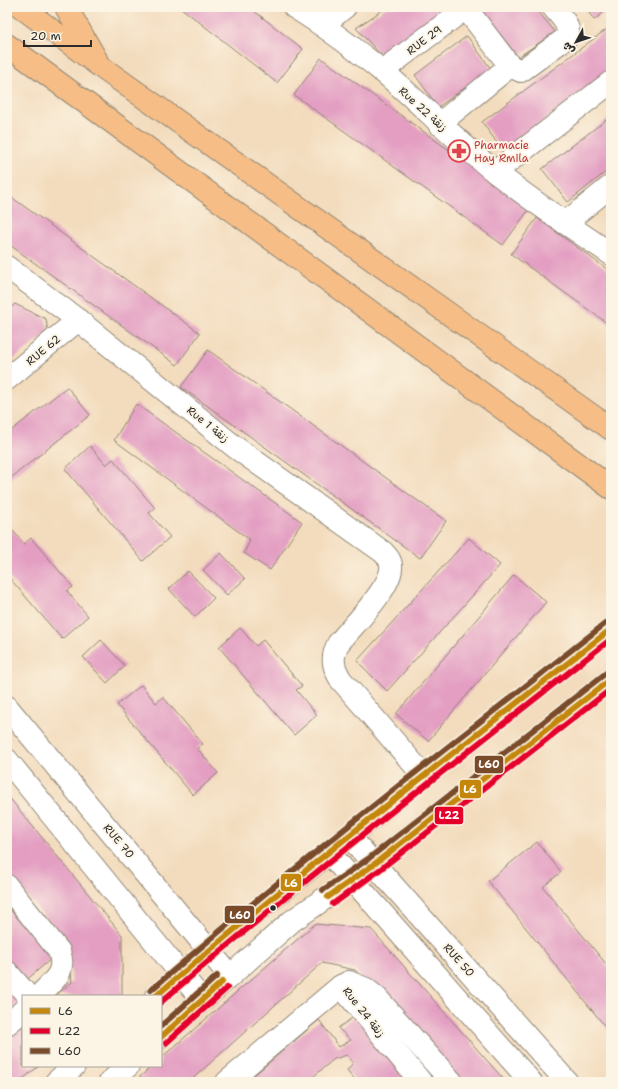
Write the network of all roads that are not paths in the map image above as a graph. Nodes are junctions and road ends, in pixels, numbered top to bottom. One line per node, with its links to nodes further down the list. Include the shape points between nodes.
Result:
1 (21, 7): 11 (highway)
2 (66, 7): 11 (highway)
3 (294, 7): 7 (street, Rue 22 زنقة)
4 (345, 7): 7 (street)
5 (553, 7): 10 (street, via 569,28 566,38 521,71)
6 (466, 8): 10 (street); 12 (street, RUE 29)
7 (323, 25): 12 (street, Rue 22 زنقة)
8 (7, 45): 14 (highway)
9 (7, 50): 14 (highway)
10 (510, 66): 15 (street)
11 (101, 67): 23 (highway)
12 (382, 71): 15 (street, Rue 22 زنقة)
13 (611, 82): 16 (street)
14 (66, 88): 24 (highway)
15 (439, 124): 16 (street, Rue 22 زنقة)
16 (495, 172): 18 (street, Rue 22 زنقة)
17 (611, 186): 18 (street)
18 (565, 223): 19 (street, Rue 22 زنقة)
19 (611, 254)
20 (10, 275): 21 (street, Rue 1 زنقة)
21 (78, 320): 22 (street, RUE 62); 29 (street, Rue 1 زنقة, via 235,447 383,552 391,564 385,586 338,644 333,653 333,661 341,680)
22 (7, 379)
23 (611, 429)
24 (611, 488)
25 (611, 629): 29 (street)
26 (611, 678): 32 (street)
27 (12, 722): 35 (street, RUE 70, via 146,873)
28 (7, 760): 37 (street)
29 (424, 776): 30 (street)
30 (350, 838): 31 (street); 32 (street, RUE 50)
31 (330, 854): 33 (street); 35 (street)
32 (373, 865): 33 (street); 49 (street, RUE 50)
33 (353, 880): 38 (street, via 292,921); 55 (street)
34 (7, 886): 41 (street, via 59,951 62,971)
35 (208, 951): 37 (street); 38 (street, RUE 70)
36 (7, 972): 40 (street)
37 (182, 973): 42 (street); 43 (street)
38 (230, 976): 43 (street)
39 (341, 986): 52 (street); 53 (street, Rue 24 زنقة); 54 (street, Rue 24 زنقة, via 349,982 355,984 377,998)
40 (27, 995)
41 (40, 995)
42 (157, 995)
43 (202, 1000): 46 (street)
44 (22, 1012): 45 (street)
45 (7, 1024)
46 (162, 1036)
47 (73, 1067): 50 (street)
48 (127, 1067): 51 (street)
49 (563, 1080)
50 (56, 1082)
51 (110, 1082)
52 (227, 1082)
53 (421, 1082)
54 (452, 1082)
55 (531, 1082)

